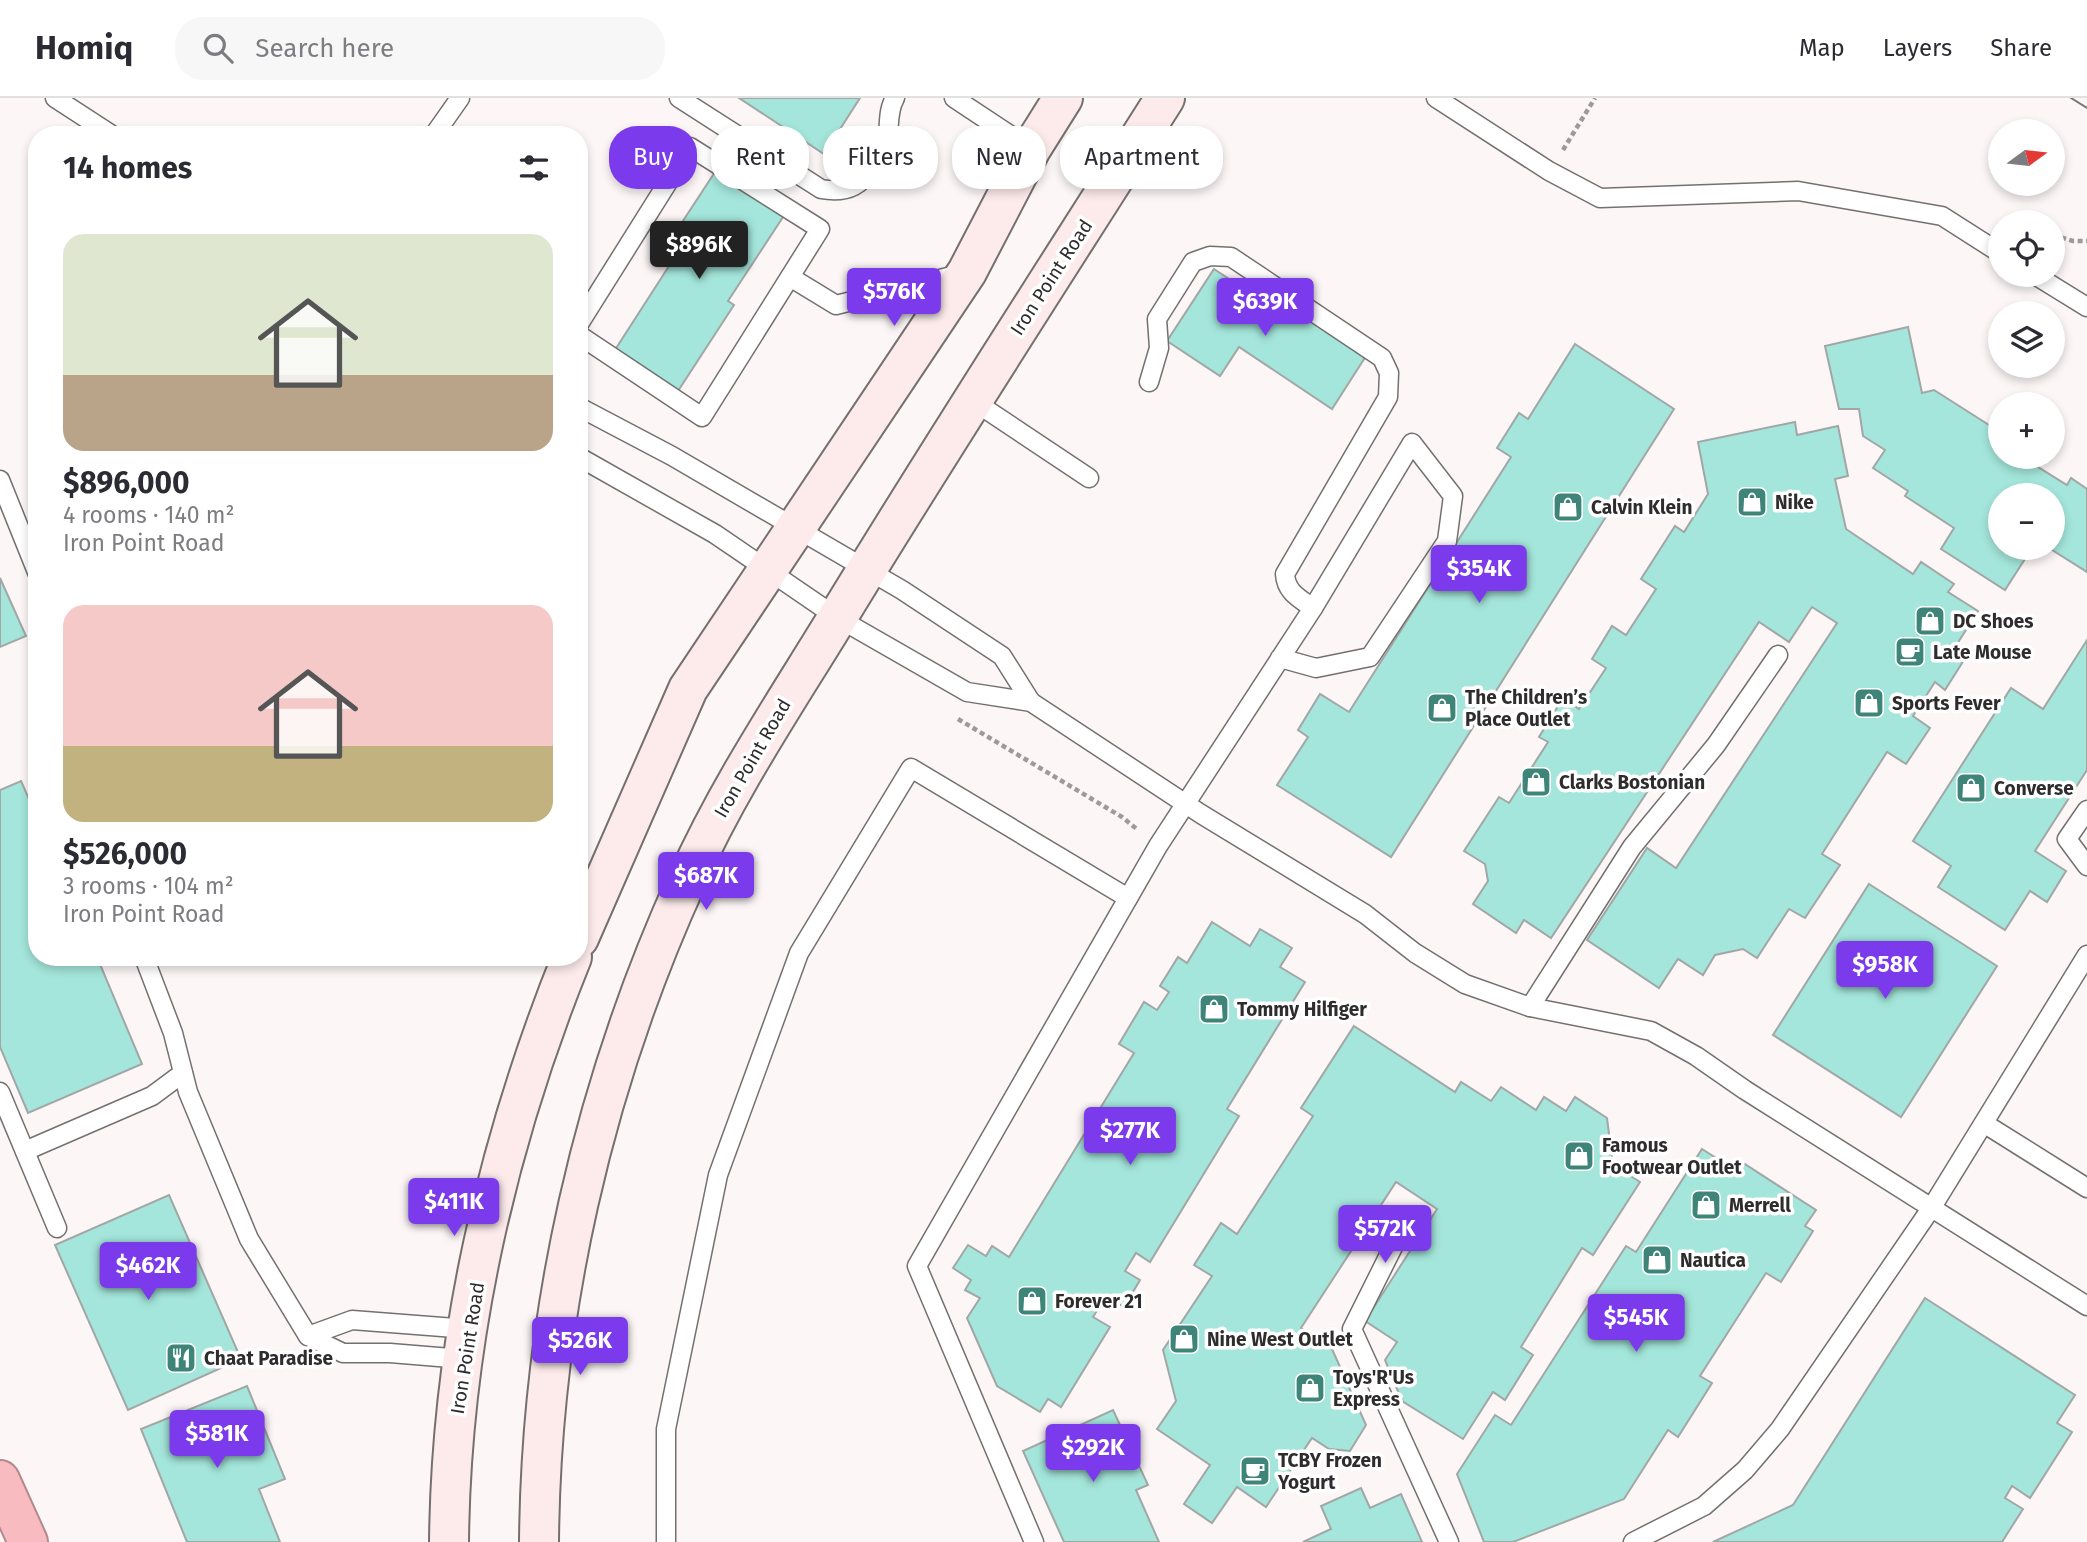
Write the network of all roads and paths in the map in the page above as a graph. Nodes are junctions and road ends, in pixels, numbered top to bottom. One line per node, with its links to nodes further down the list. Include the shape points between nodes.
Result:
1 (55, 98): 10 (lane)
2 (460, 98): 11 (lane)
3 (679, 98): 4 (lane, via 821,189 838,192 866,179 886,145)
4 (895, 98)
5 (954, 98): 12 (lane)
6 (1063, 98): 13 (main road)
7 (1165, 98): 26 (main road, Iron Point Road)
8 (1436, 98): 14 (lane)
9 (1595, 98): 14 (path)
10 (98, 126)
11 (440, 126)
12 (996, 126)
13 (1045, 126)
14 (1549, 171): 18 (lane, via 1600,198 1798,191 1906,208 1942,216)
15 (1010, 189): 19 (main road)
16 (2065, 239): 17 (path)
17 (2087, 241)
18 (1988, 245)
19 (967, 272): 20 (lane, via 835,305); 31 (main road)
20 (790, 277): 23 (lane, via 820,229 690,147); 24 (lane, via 702,417)
21 (2054, 287): 22 (lane)
22 (2087, 307)
23 (588, 310)
24 (588, 341)
25 (1149, 382): 35 (lane, via 1159,348 1157,319 1193,262 1210,256 1241,263 1382,358 1390,373 1388,397 1285,574 1291,593)
26 (972, 400): 29 (lane); 33 (main road, Iron Point Road)
27 (588, 412): 31 (lane)
28 (588, 462): 34 (lane, via 715,534)
29 (1089, 478)
30 (0, 480): 32 (lane)
31 (797, 531): 33 (lane); 34 (main road)
32 (28, 550)
33 (866, 569): 36 (main road, Iron Point Road); 39 (lane, via 1002,656)
34 (769, 571): 36 (lane); 46 (main road, via 688,689)
35 (1313, 608): 38 (lane); 38 (lane, via 1412,443 1453,496 1447,541 1370,657 1316,668)
36 (838, 618): 39 (lane, via 967,692); 65 (main road, Iron Point Road, via 767,729 687,881 633,1014 606,1096 578,1207 557,1321 544,1431)
37 (1778, 655): 50 (lane, via 1716,745 1632,847)
38 (1280, 658): 41 (lane)
39 (1031, 702): 41 (lane)
40 (954, 717): 43 (path, via 1122,817)
41 (1187, 802): 43 (lane); 50 (lane, via 1365,914 1465,984)
42 (2087, 810): 44 (lane, via 2067,839)
43 (1158, 846): 45 (lane)
44 (2087, 866)
45 (1128, 898): 66 (lane, via 911,768 799,953 718,1175 666,1429); 67 (lane, via 917,1266)
46 (588, 917)
47 (2087, 956): 53 (lane)
48 (147, 966): 51 (lane)
49 (568, 966): 61 (main road, Iron Point Road, via 516,1111 488,1222)
50 (1530, 1007): 56 (lane, via 1651,1031)
51 (183, 1073): 54 (lane, via 152,1096); 60 (lane, via 249,1239)
52 (0, 1092): 54 (lane)
53 (1985, 1124): 55 (lane); 56 (lane)
54 (26, 1152): 58 (lane)
55 (2087, 1188)
56 (1932, 1207): 59 (lane); 69 (lane, via 1780,1429 1745,1470 1704,1506)
57 (1408, 1219): 68 (lane, via 1352,1329)
58 (57, 1228)
59 (2087, 1306)
60 (308, 1336): 61 (lane, via 342,1353); 61 (lane, via 352,1320)
61 (466, 1344): 64 (main road, Iron Point Road)
62 (0, 1480): 63 (highway)
63 (27, 1542)
64 (449, 1542)
65 (540, 1542)
66 (666, 1542)
67 (1034, 1542)
68 (1449, 1542)
69 (1633, 1542)

